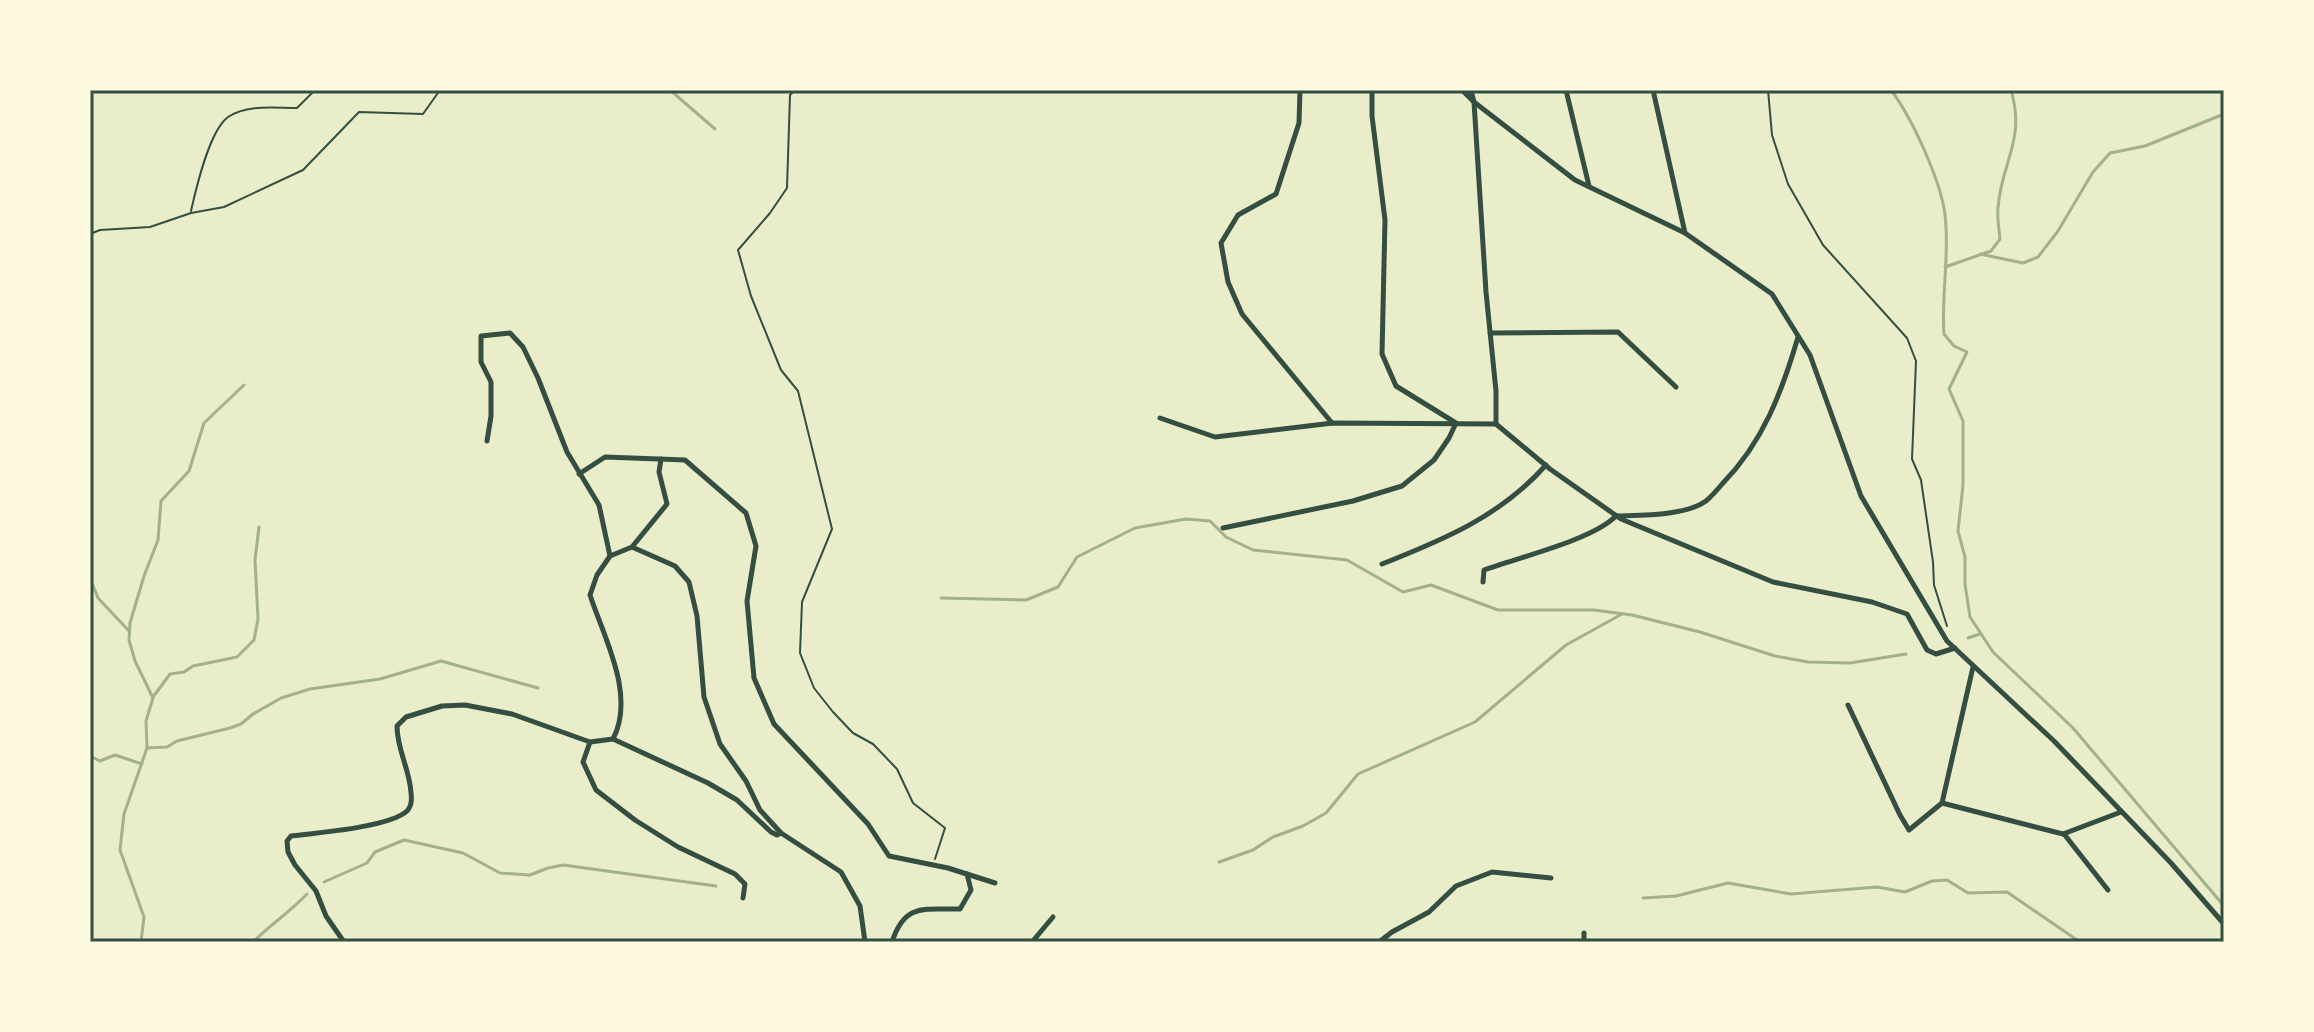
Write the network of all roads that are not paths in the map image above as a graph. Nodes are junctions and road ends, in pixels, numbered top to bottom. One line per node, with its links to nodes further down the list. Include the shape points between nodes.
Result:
1 (1300, 90): 14 (street, via 1299,123 1276,194 1238,215 1221,243 1228,282 1242,314)
2 (1372, 90): 15 (street, via 1385,220 1382,354 1396,386)
3 (1462, 90): 7 (street)
4 (1471, 90): 7 (street)
5 (1566, 90): 8 (street)
6 (1653, 90): 9 (street)
7 (1474, 102): 8 (street); 10 (street)
8 (1589, 187): 9 (street)
9 (1685, 233): 11 (street, via 1772,294)
10 (1490, 333): 12 (street, via 1618,332); 16 (street)
11 (1798, 336): 21 (street, via 1770,417 1743,463 1705,502 1664,515); 27 (street, via 1810,355 1861,496)
12 (1676, 387)
13 (1160, 418): 14 (street, via 1215,437)
14 (1333, 423): 15 (street)
15 (1456, 423): 16 (street); 22 (street, via 1434,460 1402,486)
16 (1496, 424): 19 (street)
17 (487, 441): 20 (street, via 491,382 481,362 481,336 510,333 523,347)
18 (661, 459): 20 (street, via 605,457); 23 (street, via 667,504); 36 (street, via 685,460 746,513 756,546 747,601 754,678 774,724 868,824 889,856)
19 (1546, 465): 21 (street); 25 (street, via 1529,484 1451,537)
20 (579, 474): 24 (street, via 599,505)
21 (1616, 516): 26 (street, via 1588,535 1484,570); 27 (street, via 1773,582 1907,614 1927,650 1936,654)
22 (1223, 528)
23 (632, 547): 24 (street); 34 (street, via 675,566 689,582 704,697 720,744 760,810)
24 (610, 556): 30 (street, via 590,595 610,644 623,706)
25 (1382, 564)
26 (1483, 582)
27 (1955, 648): 28 (street)
28 (1974, 666): 32 (street); 33 (street)
29 (1848, 705): 32 (street, via 1909,830)
30 (613, 739): 31 (street); 34 (street, via 708,783 737,800 771,832)
31 (590, 742): 40 (street, via 583,762 596,790 678,847 735,874 745,884); 44 (street, via 512,714 465,705 406,717 397,726 412,796 405,813 287,841 295,865)
32 (1942, 803): 35 (street)
33 (2121, 812): 35 (street); 42 (street)
34 (781, 833): 45 (street, via 841,872 860,906)
35 (2063, 834): 39 (street)
36 (967, 874): 38 (street); 46 (street, via 971,890 960,909 911,911)
37 (1551, 878): 48 (street, via 1492,872 1456,886 1429,912)
38 (995, 883)
39 (2108, 890)
40 (743, 898)
41 (1053, 917): 47 (street)
42 (2224, 924)
43 (1584, 933): 49 (street)
44 (344, 942)
45 (865, 942)
46 (892, 942)
47 (1032, 942)
48 (1379, 942)
49 (1584, 942)

